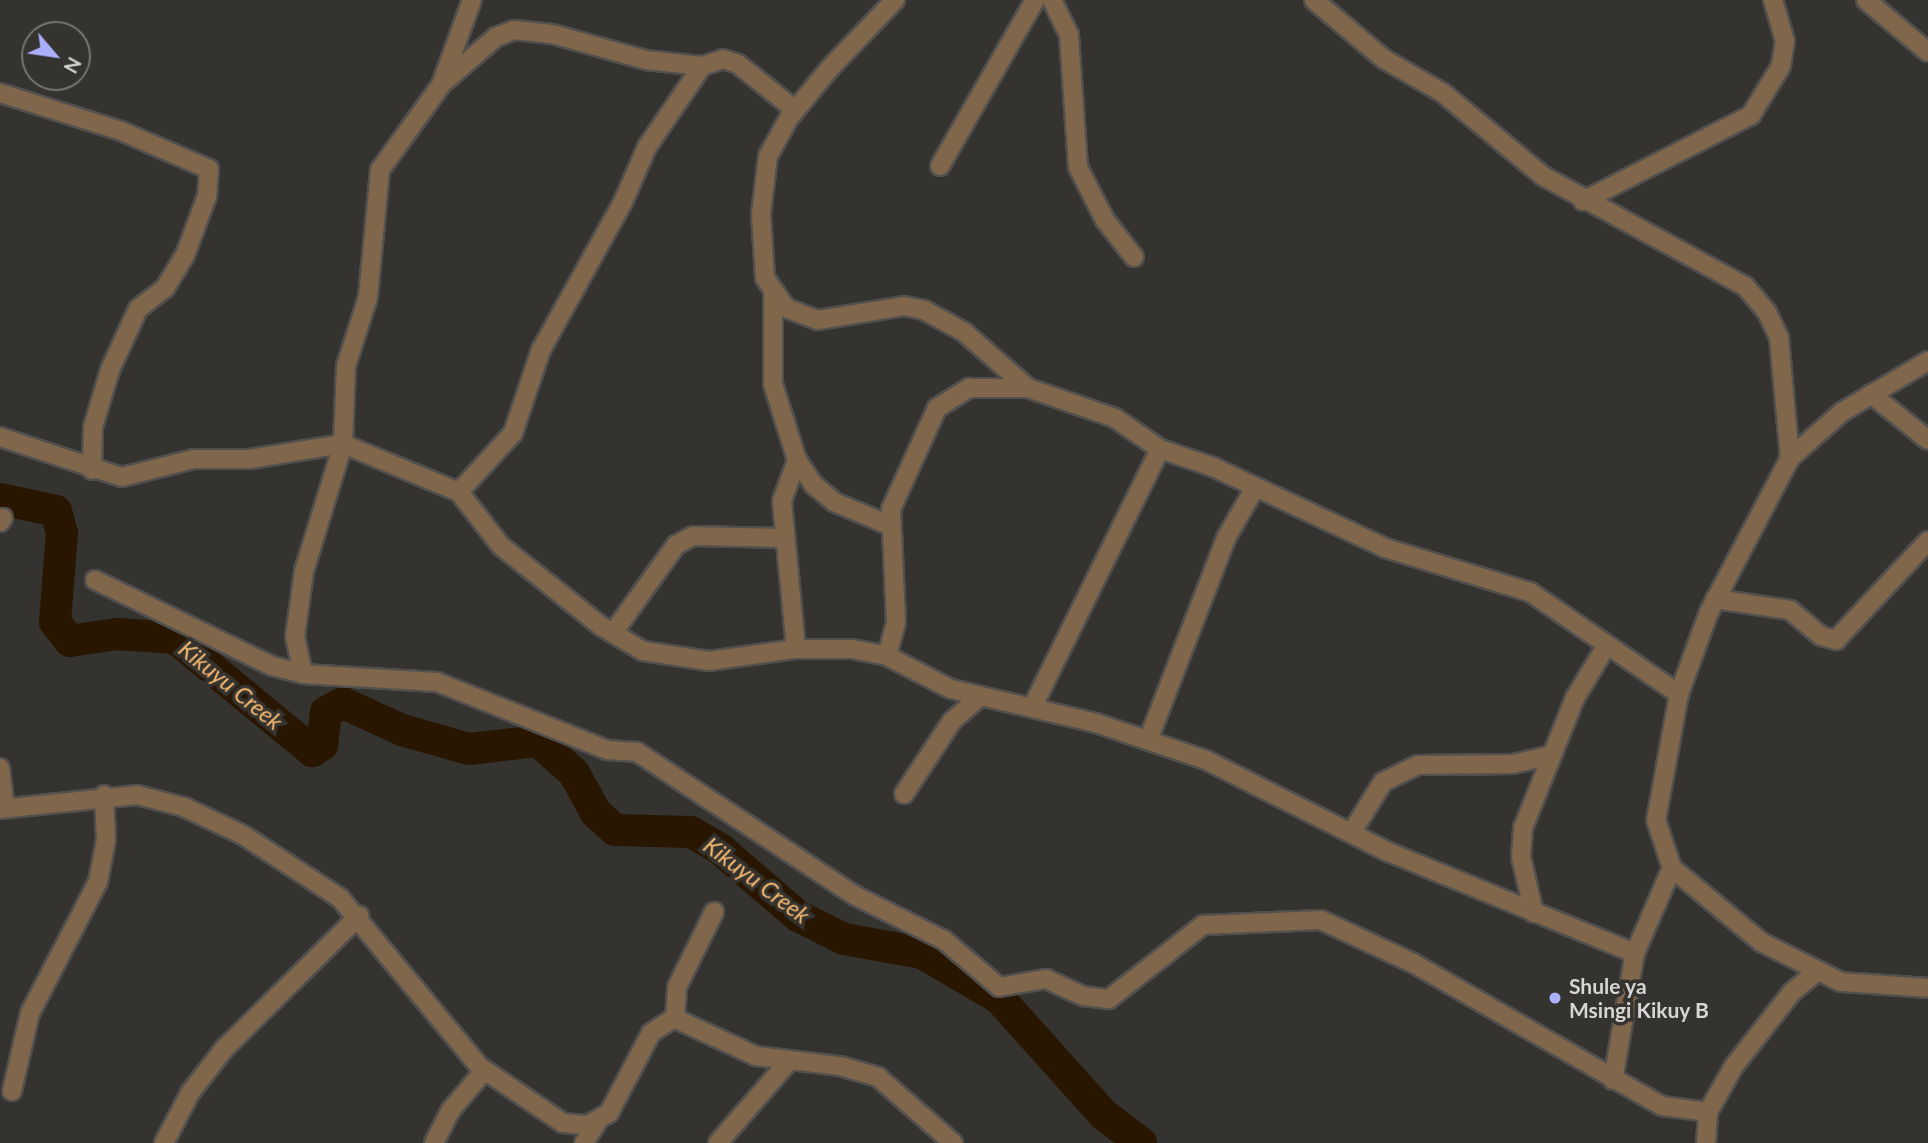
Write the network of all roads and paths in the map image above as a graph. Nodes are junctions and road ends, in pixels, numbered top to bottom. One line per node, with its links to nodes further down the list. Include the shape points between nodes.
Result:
1 (472, 0): 9 (street)
2 (895, 0): 15 (street)
3 (1035, 0): 16 (street)
4 (1052, 0): 18 (street, via 1071,47 1078,167 1105,220)
5 (1314, 0): 17 (street, via 1375,52 1435,87)
6 (1773, 0): 17 (street, via 1785,41 1781,66 1751,115)
7 (1866, 0): 8 (street)
8 (1884, 8): 11 (street)
9 (463, 25): 10 (street); 13 (street)
10 (496, 37): 12 (street, via 529,29 646,60); 13 (street)
11 (1928, 52)
12 (702, 66): 15 (street, via 723,59 738,64); 31 (street, via 647,147 623,202 541,350 513,433)
13 (441, 85): 25 (street, via 380,170 368,297 346,366)
14 (0, 93): 29 (street, via 121,131 209,169 207,196 185,255 165,288 138,309 110,370 93,427)
15 (795, 110): 19 (street, via 777,136 762,183 764,266)
16 (940, 166)
17 (1583, 201): 27 (street, via 1698,257 1745,286 1767,312 1784,367)
18 (1134, 257)
19 (773, 295): 21 (street, via 786,307 818,320 904,306 924,310 964,332); 28 (street, via 773,384)
20 (1928, 361): 22 (street)
21 (1028, 388): 26 (street, via 1115,418); 32 (street, via 969,388 937,408 901,482)
22 (1871, 394): 24 (street); 27 (street)
23 (0, 436): 29 (street)
24 (1928, 440)
25 (344, 444): 29 (street, via 250,459 194,459 136,476); 31 (street); 41 (street, via 303,571 295,637)
26 (1160, 449): 30 (street); 44 (street)
27 (1790, 458): 36 (street)
28 (797, 460): 32 (street, via 834,502); 33 (street, via 782,489)
29 (92, 470)
30 (1255, 488): 38 (street, via 1385,548 1520,588); 45 (street, via 1226,538)
31 (459, 492): 37 (street, via 501,546)
32 (889, 525): 40 (street, via 896,622)
33 (785, 538): 37 (street, via 693,536 676,545); 39 (street)
34 (1928, 541): 36 (street, via 1836,640 1821,636 1790,610)
35 (95, 580): 41 (street, via 228,647)
36 (1715, 599): 42 (street)
37 (613, 633): 39 (street, via 643,651 696,660)
38 (1607, 645): 42 (street); 46 (street, via 1575,698)
39 (796, 649): 40 (street, via 852,649)
40 (887, 656): 43 (street, via 937,683)
41 (303, 674): 62 (street, via 437,682 607,750 637,752 844,888 944,940 999,986 1046,979 1083,996 1110,999 1203,925 1321,920 1413,963)
42 (1679, 694): 52 (street, via 1656,820)
43 (980, 697): 44 (street); 48 (street, via 952,721)
44 (1032, 708): 45 (street)
45 (1149, 738): 51 (street, via 1268,788)
46 (1551, 755): 51 (street, via 1513,764 1418,765 1383,782); 54 (street, via 1521,842)
47 (0, 768): 50 (street)
48 (904, 794)
49 (104, 795): 50 (street); 55 (street, via 161,799 209,818 314,877); 63 (street, via 106,840 98,882 30,1013)
50 (3, 808)
51 (1352, 832): 54 (street)
52 (1672, 868): 56 (street); 57 (street, via 1731,922)
53 (713, 912): 59 (street, via 677,986)
54 (1534, 913): 56 (street)
55 (359, 916): 61 (street); 66 (street, via 225,1049 185,1101)
56 (1636, 953): 62 (street)
57 (1817, 972): 58 (street, via 1850,985); 64 (street, via 1766,1023)
58 (1928, 988)
59 (675, 1018): 60 (street, via 746,1053); 65 (street, via 651,1033 617,1102)
60 (789, 1061): 69 (street); 70 (street, via 878,1077)
61 (484, 1071): 65 (street, via 552,1119 574,1125); 67 (street, via 450,1111)
62 (1613, 1080): 64 (street, via 1662,1106)
63 (12, 1091)
64 (1708, 1111): 71 (street)
65 (598, 1121): 68 (street)
66 (164, 1143)
67 (434, 1143)
68 (584, 1143)
69 (718, 1143)
70 (953, 1143)
71 (1706, 1143)

